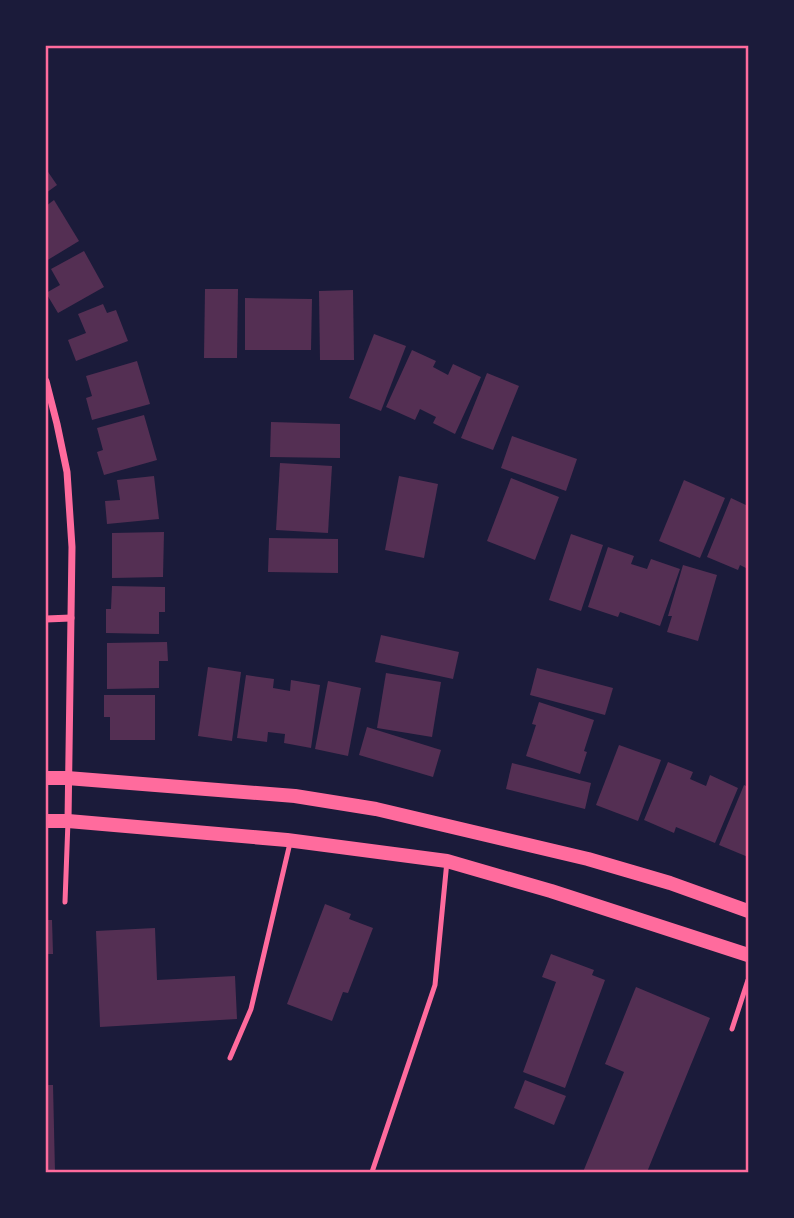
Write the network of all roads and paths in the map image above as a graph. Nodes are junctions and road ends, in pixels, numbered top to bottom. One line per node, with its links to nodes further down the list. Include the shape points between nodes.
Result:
1 (46, 381): 2 (street, via 67,472)
2 (71, 618): 3 (street); 5 (street)
3 (46, 619)
4 (46, 778): 5 (main road)
5 (67, 778): 7 (street); 11 (main road, via 295,796 376,809 588,859)
6 (46, 821): 7 (main road)
7 (68, 821): 8 (main road); 10 (lane)
8 (291, 840): 9 (main road); 15 (lane, via 251,1009)
9 (446, 861): 12 (main road); 16 (lane, via 435,985)
10 (65, 902)
11 (748, 911)
12 (748, 954)
13 (748, 980): 14 (lane)
14 (733, 1029)
15 (230, 1058)
16 (372, 1172)

